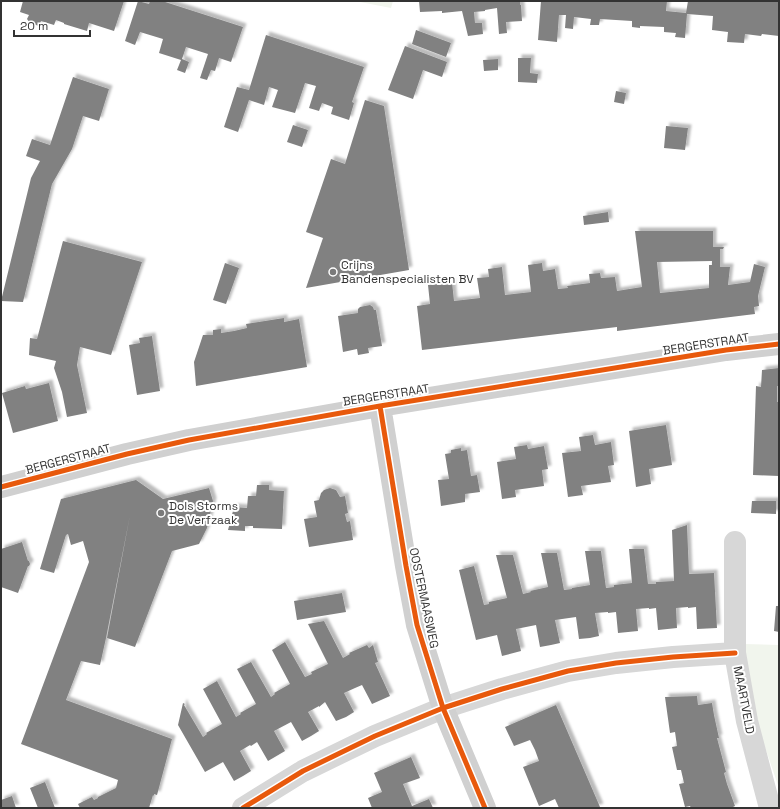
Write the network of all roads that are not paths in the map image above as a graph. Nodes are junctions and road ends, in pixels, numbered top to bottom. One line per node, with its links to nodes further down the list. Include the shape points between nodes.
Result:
1 (779, 344): 2 (street, BERGERSTRAAT, via 726,350)
2 (380, 406): 3 (street, BERGERSTRAAT, via 189,440); 6 (street, OOSTERMAASWEG, via 412,602)
3 (1, 487)
4 (736, 542): 5 (street, MAARTVELD)
5 (735, 653): 6 (street, via 673,657 568,671); 9 (street, MAARTVELD, via 747,721)
6 (443, 708): 7 (street, via 375,736 303,771); 8 (street, OOSTERMAASWEG)
7 (243, 808)
8 (485, 808)
9 (770, 808)

